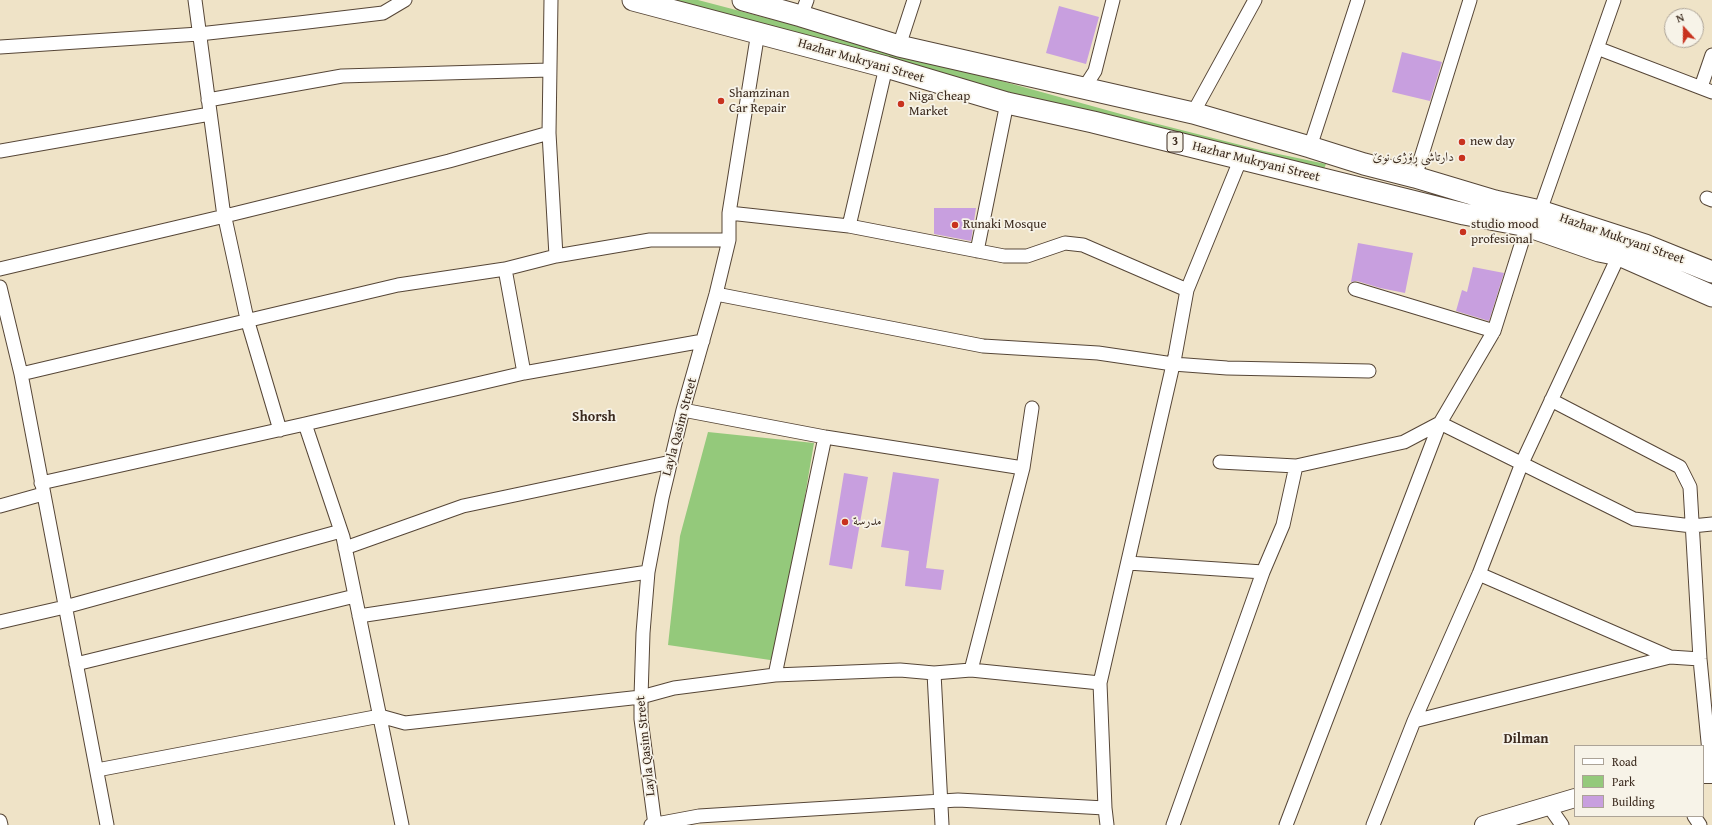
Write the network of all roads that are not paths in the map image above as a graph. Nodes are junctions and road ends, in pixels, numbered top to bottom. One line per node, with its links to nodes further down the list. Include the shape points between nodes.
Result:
1 (195, 0): 14 (street)
2 (405, 0): 14 (street, via 383,13)
3 (551, 0): 20 (street)
4 (632, 0): 13 (highway, Hazhar Mukryani Street / 3)
5 (742, 0): 12 (highway, Hazhar Mukryani Street / 3)
6 (914, 0): 15 (street)
7 (1113, 0): 21 (street, via 1095,71)
8 (1255, 0): 25 (street)
9 (1358, 0): 28 (street)
10 (1470, 0): 32 (street)
11 (1614, 0): 17 (street)
12 (804, 8): 15 (highway, Hazhar Mukryani Street / 3)
13 (758, 32): 19 (highway, Hazhar Mukryani Street / 3); 35 (street, Layla Qasim Street)
14 (199, 34): 16 (street); 23 (street)
15 (899, 46): 21 (highway, Hazhar Mukryani Street / 3)
16 (0, 47)
17 (1597, 48): 22 (street); 37 (street)
18 (1712, 55): 22 (street)
19 (886, 67): 24 (highway, Hazhar Mukryani Street / 3); 38 (street)
20 (549, 70): 23 (street, via 342,76); 27 (street)
21 (1084, 88): 25 (highway, Hazhar Mukryani Street / 3)
22 (1707, 89)
23 (208, 100): 26 (street)
24 (1007, 103): 30 (highway, Hazhar Mukryani Street / 3); 40 (street)
25 (1193, 113): 28 (highway, Hazhar Mukryani Street / 3)
26 (210, 114): 29 (street); 36 (street)
27 (549, 133): 36 (street, via 449,161); 42 (street)
28 (1318, 150): 31 (highway, Hazhar Mukryani Street / 3); 33 (highway, via 1337,161 1332,175)
29 (0, 151)
30 (1242, 158): 33 (highway, Hazhar Mukryani Street / 3); 48 (street)
31 (1372, 166): 32 (highway, Hazhar Mukryani Street / 3); 34 (highway, via 1366,173)
32 (1415, 177): 37 (highway, Hazhar Mukryani Street / 3, via 1495,201)
33 (1325, 180): 34 (highway, Hazhar Mukryani Street / 3)
34 (1366, 189): 37 (highway, Hazhar Mukryani Street / 3, via 1464,214)
35 (729, 213): 38 (street); 39 (street, Layla Qasim Street)
36 (225, 216): 43 (street); 51 (street)
37 (1533, 218): 41 (highway, Hazhar Mukryani Street / 3, via 1599,251); 45 (highway, Hazhar Mukryani Street / 3, via 1646,245); 52 (street)
38 (850, 226): 40 (street)
39 (729, 240): 42 (street, via 650,240); 49 (street, Layla Qasim Street)
40 (977, 251): 48 (street, via 1004,256 1027,256 1064,243 1083,245)
41 (1619, 255): 50 (highway, Hazhar Mukryani Street / 3); 58 (street)
42 (556, 256): 44 (street)
43 (0, 269)
44 (505, 269): 51 (street, via 398,285); 56 (street)
45 (1712, 272)
46 (0, 287): 57 (street)
47 (1355, 289): 52 (street)
48 (1187, 290): 54 (street)
49 (716, 294): 53 (street, Layla Qasim Street); 54 (street, via 983,346 1098,353)
50 (1712, 296)
51 (247, 319): 57 (street); 63 (street)
52 (1494, 331): 61 (street)
53 (703, 341): 56 (street); 60 (street, Layla Qasim Street)
54 (1174, 364): 55 (street, via 1227,368); 76 (street)
55 (1369, 371)
56 (524, 373): 62 (street)
57 (21, 374): 70 (street)
58 (1551, 400): 67 (street); 73 (street, via 1680,467 1690,487)
59 (1032, 408): 69 (street)
60 (683, 410): 64 (street); 65 (street, Layla Qasim Street)
61 (1440, 423): 67 (street); 68 (street, via 1404,442); 109 (street)
62 (306, 424): 63 (street); 74 (street)
63 (280, 430): 70 (street)
64 (825, 437): 69 (street); 89 (street)
65 (671, 462): 75 (street, via 463,506); 77 (street, Layla Qasim Street, via 658,513)
66 (1220, 462): 68 (street)
67 (1522, 463): 73 (street, via 1634,519); 79 (street)
68 (1296, 466): 78 (street, via 1283,525)
69 (1022, 468): 87 (street)
70 (42, 489): 71 (street); 81 (street)
71 (0, 506)
72 (1712, 524): 73 (street)
73 (1692, 526): 85 (street)
74 (341, 531): 75 (street); 81 (street)
75 (345, 548): 80 (street)
76 (1128, 563): 78 (street); 90 (street)
77 (648, 572): 82 (street); 91 (street, Layla Qasim Street)
78 (1263, 572): 108 (street)
79 (1479, 574): 84 (street); 93 (street)
80 (355, 596): 82 (street); 86 (street)
81 (65, 607): 83 (street); 86 (street)
82 (359, 616): 92 (street)
83 (0, 622)
84 (1670, 657): 85 (street); 93 (street)
85 (1700, 659): 95 (street)
86 (76, 664): 94 (street)
87 (971, 670): 88 (street); 90 (street)
88 (934, 672): 89 (street, via 900,670); 97 (street)
89 (774, 675): 91 (street, via 674,688)
90 (1100, 683): 99 (street)
91 (641, 697): 92 (street, via 405,724); 105 (street, Layla Qasim Street)
92 (380, 716): 94 (street); 104 (street)
93 (1414, 721): 110 (street)
94 (97, 770): 102 (street)
95 (1709, 774)
96 (1574, 798): 98 (main road)
97 (940, 801): 99 (street); 105 (street, via 699,816); 106 (street)
98 (1548, 805): 101 (main road); 112 (street)
99 (1104, 808): 107 (street)
100 (0, 821): 103 (street)
101 (1506, 822): 111 (main road)
102 (104, 824)
103 (1, 825)
104 (402, 825)
105 (653, 825)
106 (942, 825)
107 (1107, 825)
108 (1173, 825)
109 (1286, 825)
110 (1373, 825)
111 (1484, 825)
112 (1562, 825)

